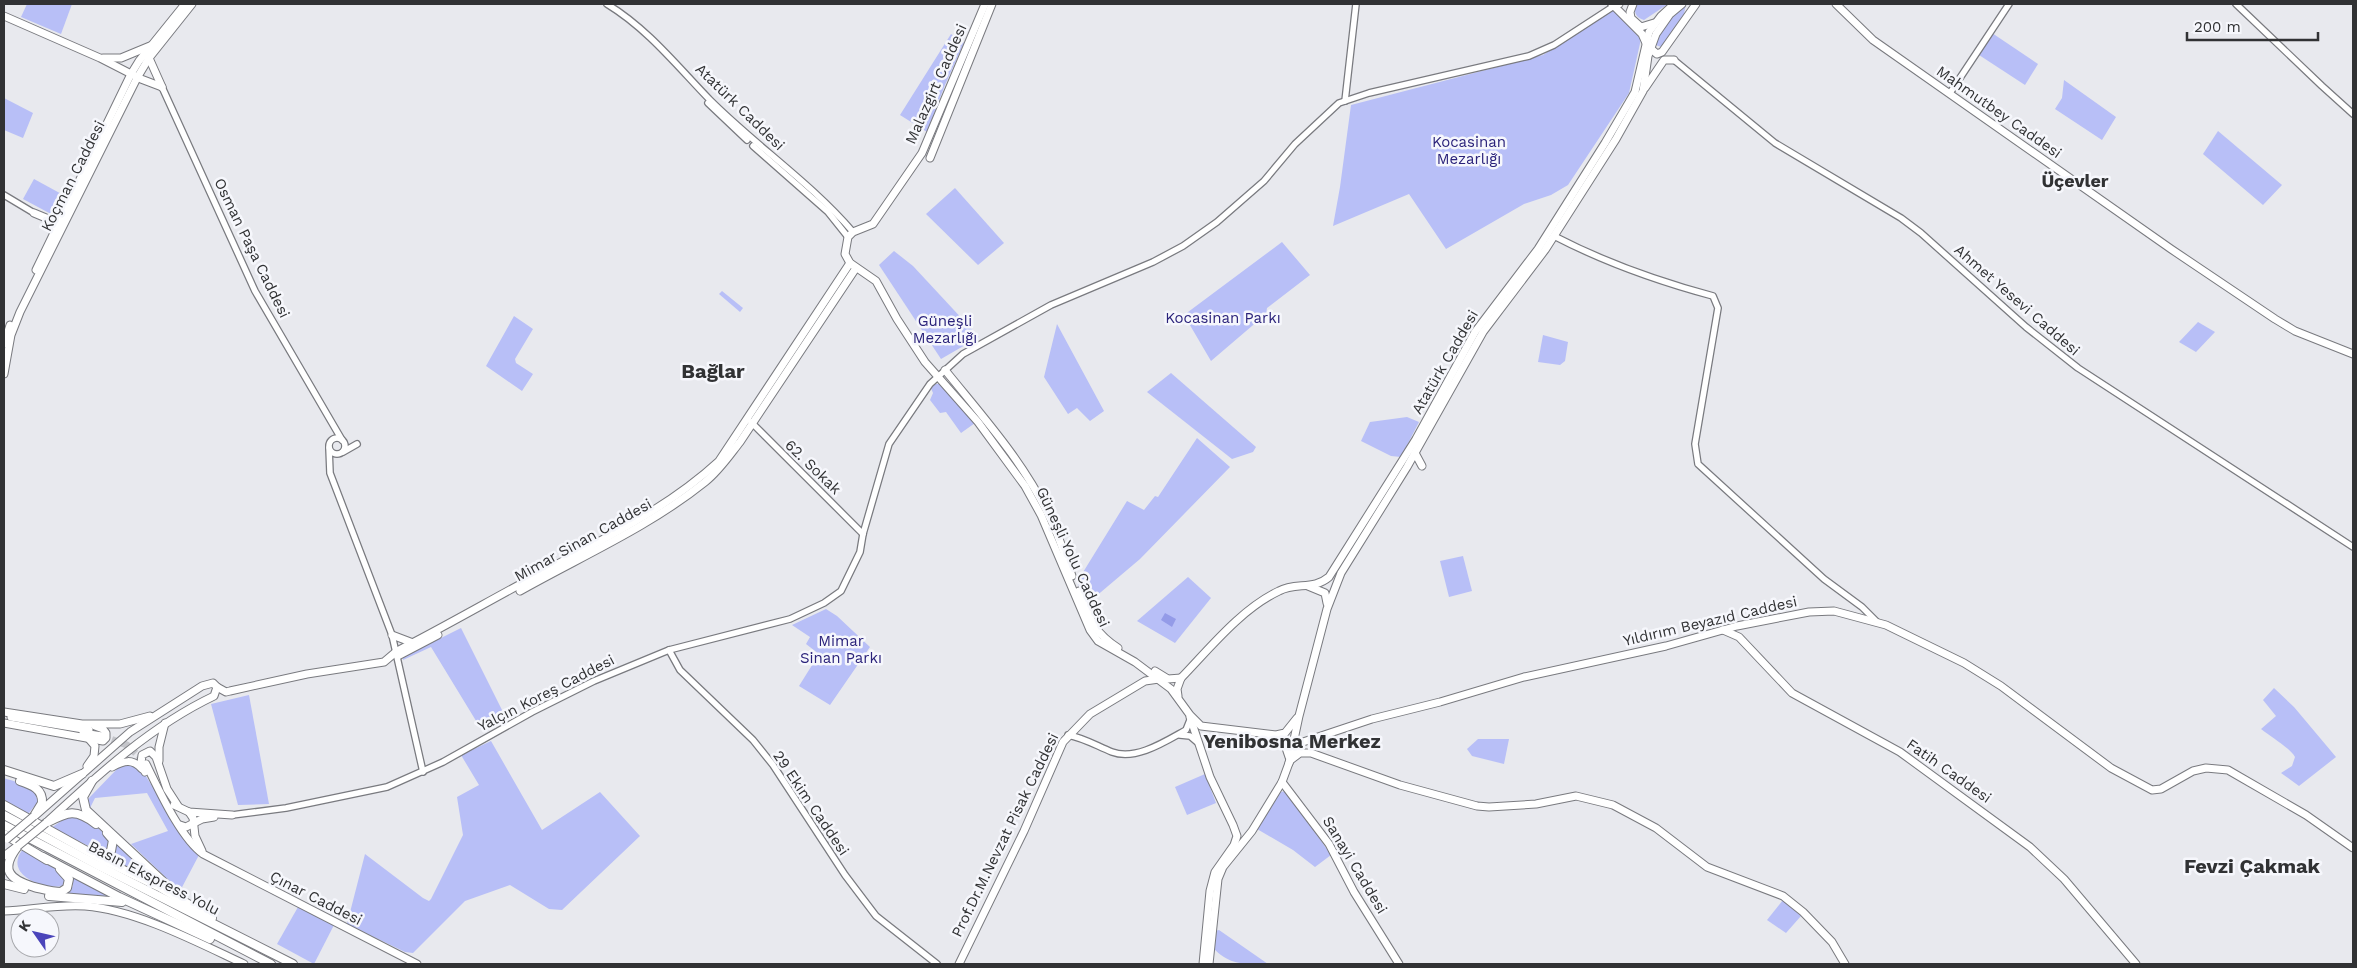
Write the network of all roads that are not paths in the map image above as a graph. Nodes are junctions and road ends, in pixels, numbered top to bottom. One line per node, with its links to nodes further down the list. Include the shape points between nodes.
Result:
1 (185, 4): 19 (main road)
2 (192, 4): 22 (main road, Koçman Caddesi)
3 (607, 4): 37 (street, Atatürk Caddesi, via 645,33 722,114 830,206)
4 (985, 4): 30 (main road, Malazgirt Caddesi)
5 (992, 4): 31 (main road, Malazgirt Caddesi)
6 (1356, 4): 28 (street)
7 (1633, 4): 16 (main road, via 1630,12 1635,23 1641,27)
8 (1674, 4): 16 (main road)
9 (1682, 4): 18 (main road)
10 (1836, 4): 27 (main road, Mahmutbey Caddesi, via 1873,40)
11 (2009, 4): 27 (street)
12 (2236, 4): 29 (street)
13 (1615, 5): 18 (main road); 28 (street, via 1554,45 1529,56)
14 (1693, 6): 17 (main road)
15 (4, 16): 20 (main road)
16 (1655, 23): 18 (main road)
17 (1669, 42): 18 (main road, via 1657,54); 23 (main road, via 1668,50)
18 (1648, 45): 26 (main road)
19 (152, 46): 21 (main road); 24 (main road)
20 (100, 58): 21 (main road); 24 (main road)
21 (121, 58): 24 (main road, via 127,61)
22 (149, 58): 24 (main road, Koçman Caddesi); 25 (main road, Osman Paşa Caddesi)
23 (1674, 60): 26 (main road, via 1664,60 1659,64); 55 (street, Ahmet Yesevi Caddesi, via 1775,144 1916,229 2026,327 2078,368)
24 (134, 74): 25 (main road); 34 (main road, Koçman Caddesi); 35 (main road, Koçman Caddesi)
25 (162, 87): 47 (street, Osman Paşa Caddesi, via 255,291)
26 (1640, 89): 38 (main road, via 1616,139); 56 (main road, Atatürk Caddesi, via 1544,241 1475,332 1416,439 1329,577)
27 (1950, 93): 41 (main road, Mahmutbey Caddesi, via 2171,249 2295,331)
28 (1345, 100): 42 (street, Yalçın Koreş Caddesi, via 1295,144 1264,181 1184,246 1051,305 983,341)
29 (2353, 114)
30 (922, 153): 31 (street); 37 (main road, Malazgirt Caddesi, via 873,224)
31 (930, 158)
32 (4, 195): 33 (street)
33 (34, 213): 35 (main road); 36 (main road, via 52,225)
34 (68, 216): 35 (main road); 43 (main road, Koçman Caddesi, via 20,312 11,335)
35 (59, 222): 36 (main road, Koçman Caddesi)
36 (54, 231): 40 (main road, Koçman Caddesi)
37 (850, 235): 39 (main road, via 845,250)
38 (1554, 236): 50 (main road, via 1483,332); 58 (street, via 1649,278 1713,296 1718,308 1695,444 1698,464 1774,535)
39 (853, 265): 44 (main road, Güneşli Yolu Caddesi, via 876,281 911,342); 45 (main road, Mimar Sinan Caddesi); 46 (main road, Mimar Sinan Caddesi)
40 (4, 344)
41 (2353, 354)
42 (945, 370): 44 (street, Yalçın Koreş Caddesi); 66 (main road, Güneşli Yolu Caddesi, via 1027,476 1049,516 1095,628 1103,638 1168,679)
43 (4, 374)
44 (937, 376): 54 (street, Yalçın Koreş Caddesi, via 889,444); 67 (main road, Güneşli Yolu Caddesi, via 980,424 1025,486 1041,515 1090,630 1098,641)
45 (749, 416): 46 (street, 62. Sokak); 63 (main road, Mimar Sinan Caddesi, via 719,461 658,509)
46 (752, 424): 54 (street, 62. Sokak); 65 (main road, Mimar Sinan Caddesi, via 706,481 654,518)
47 (332, 425): 48 (street, Osman Paşa Caddesi); 49 (street)
48 (343, 441): 49 (street, via 336,438); 51 (street); 51 (street, via 357,444)
49 (330, 445): 51 (street, via 333,453); 53 (street)
50 (1415, 452): 52 (main road); 57 (main road, via 1341,573)
51 (340, 453): 53 (street, via 334,458)
52 (1422, 466)
53 (330, 473): 61 (street)
54 (863, 534): 64 (street, Yalçın Koreş Caddesi, via 860,552 842,588 824,603 790,619)
55 (2353, 547)
56 (1306, 586): 57 (main road, via 1325,593); 66 (main road, Atatürk Caddesi, via 1288,587 1258,603)
57 (1327, 609): 74 (main road)
58 (1877, 622): 59 (main road, Yıldırım Beyazıd Caddesi, via 1834,611 1810,612); 110 (main road, Yıldırım Beyazıd Caddesi, via 1982,674 2139,785 2161,790 2193,771 2206,768 2228,770 2306,815)
59 (1738, 626): 60 (main road, Yıldırım Beyazıd Caddesi); 62 (main road)
60 (1723, 630): 62 (main road, Fatih Caddesi); 83 (main road, Yıldırım Beyazıd Caddesi, via 1524,677)
61 (392, 635): 63 (main road); 65 (street)
62 (1739, 637): 130 (main road, Fatih Caddesi, via 1792,693 1900,752 2030,847 2064,880)
63 (413, 643): 65 (main road, Mimar Sinan Caddesi)
64 (669, 650): 90 (street, Yalçın Koreş Caddesi, via 584,685); 124 (street, 29 Ekim Caddesi, via 680,670 753,740 876,916)
65 (397, 653): 68 (main road, via 384,662 307,674 230,692); 90 (street)
66 (1181, 678): 69 (main road)
67 (1159, 679): 69 (main road, Güneşli Yolu Caddesi); 78 (main road, Prof.Dr.M.Nevzat Pisak Caddesi, via 1145,680 1119,695 1090,714)
68 (217, 687): 73 (main road, via 213,683 202,686); 76 (main road, via 214,696)
69 (1178, 696): 71 (main road, Güneşli Yolu Caddesi)
70 (4, 712): 77 (main road)
71 (1190, 715): 79 (street, via 1189,726); 80 (main road, via 1206,727); 84 (main road)
72 (4, 716): 75 (main road, via 102,734)
73 (152, 716): 77 (main road, via 120,724); 91 (main road)
74 (1298, 716): 80 (main road, via 1288,731); 81 (main road)
75 (4, 722): 82 (main road)
76 (165, 723): 86 (main road); 88 (main road)
77 (82, 724): 82 (main road, via 101,728 107,735 103,741)
78 (1068, 735): 79 (street, via 1125,755); 125 (main road, Prof.Dr.M.Nevzat Pisak Caddesi)
79 (1177, 735): 84 (street, via 1186,734)
80 (1276, 735): 81 (main road)
81 (1296, 736): 83 (main road); 85 (main road)
82 (87, 738): 91 (main road, via 96,750)
83 (1309, 739): 85 (main road, Yıldırım Beyazıd Caddesi, via 1296,748)
84 (1197, 742): 85 (main road, via 1200,733 1206,732 1269,739 1285,746); 104 (main road)
85 (1289, 763): 94 (main road); 129 (main road, via 1305,751 1400,785 1446,799 1489,807 1536,804 1576,796 1613,805 1656,828 1708,867 1783,896 1832,942)
86 (158, 764): 89 (main road, via 154,754 145,751 141,759); 96 (main road, via 167,789)
87 (4, 770): 91 (highway, via 54,786)
88 (103, 772): 89 (main road, via 124,761 134,762); 93 (main road)
89 (145, 772): 101 (main road, via 167,810)
90 (423, 772): 99 (street, Yalçın Koreş Caddesi, via 387,787 286,808)
91 (82, 774): 100 (main road)
92 (4, 775): 100 (highway, via 31,785 41,793 42,803)
93 (92, 782): 102 (main road); 117 (highway, via 83,797 86,810 126,844 158,879)
94 (1282, 782): 106 (main road); 128 (main road, Sanayi Caddesi, via 1328,844)
95 (4, 805): 109 (highway)
96 (178, 806): 97 (main road); 101 (main road, via 167,798 145,760)
97 (189, 812): 99 (main road); 103 (main road)
98 (4, 815): 119 (highway, Basın Ekspress Yolu)
99 (232, 815): 103 (main road, Yalçın Koreş Caddesi)
100 (34, 816): 107 (main road, bridge)
101 (178, 822): 103 (main road, Yalçın Koreş Caddesi, via 186,827); 111 (main road, via 192,844)
102 (46, 823): 108 (main road, bridge); 109 (highway, via 62,814 79,814 110,836 114,844 105,855)
103 (194, 823): 111 (main road, via 195,836)
104 (1233, 824): 106 (main road); 126 (main road, via 1236,841 1215,872 1210,891)
105 (4, 826): 118 (highway, Basın Ekspress Yolu)
106 (1252, 831): 127 (main road, via 1218,878)
107 (5, 839): 113 (highway)
108 (18, 846): 112 (main road); 113 (highway, via 8,864 12,878 49,891 65,890 69,885 68,876)
109 (82, 847): 117 (highway)
110 (2353, 848)
111 (203, 854): 123 (main road, Çınar Caddesi)
112 (4, 856)
113 (43, 857): 116 (highway)
114 (4, 884): 116 (highway, via 60,898 118,901)
115 (54, 908): 120 (main road, via 82,906 106,909 166,929)
116 (156, 913): 118 (highway, via 227,947)
117 (206, 915): 119 (highway)
118 (252, 954): 121 (highway, Basın Ekspress Yolu)
119 (274, 955): 122 (highway, Basın Ekspress Yolu)
120 (244, 964)
121 (271, 964)
122 (292, 964)
123 (418, 964)
124 (937, 964)
125 (959, 964)
126 (1203, 964)
127 (1209, 964)
128 (1399, 964)
129 (1845, 964)
130 (2136, 964)

